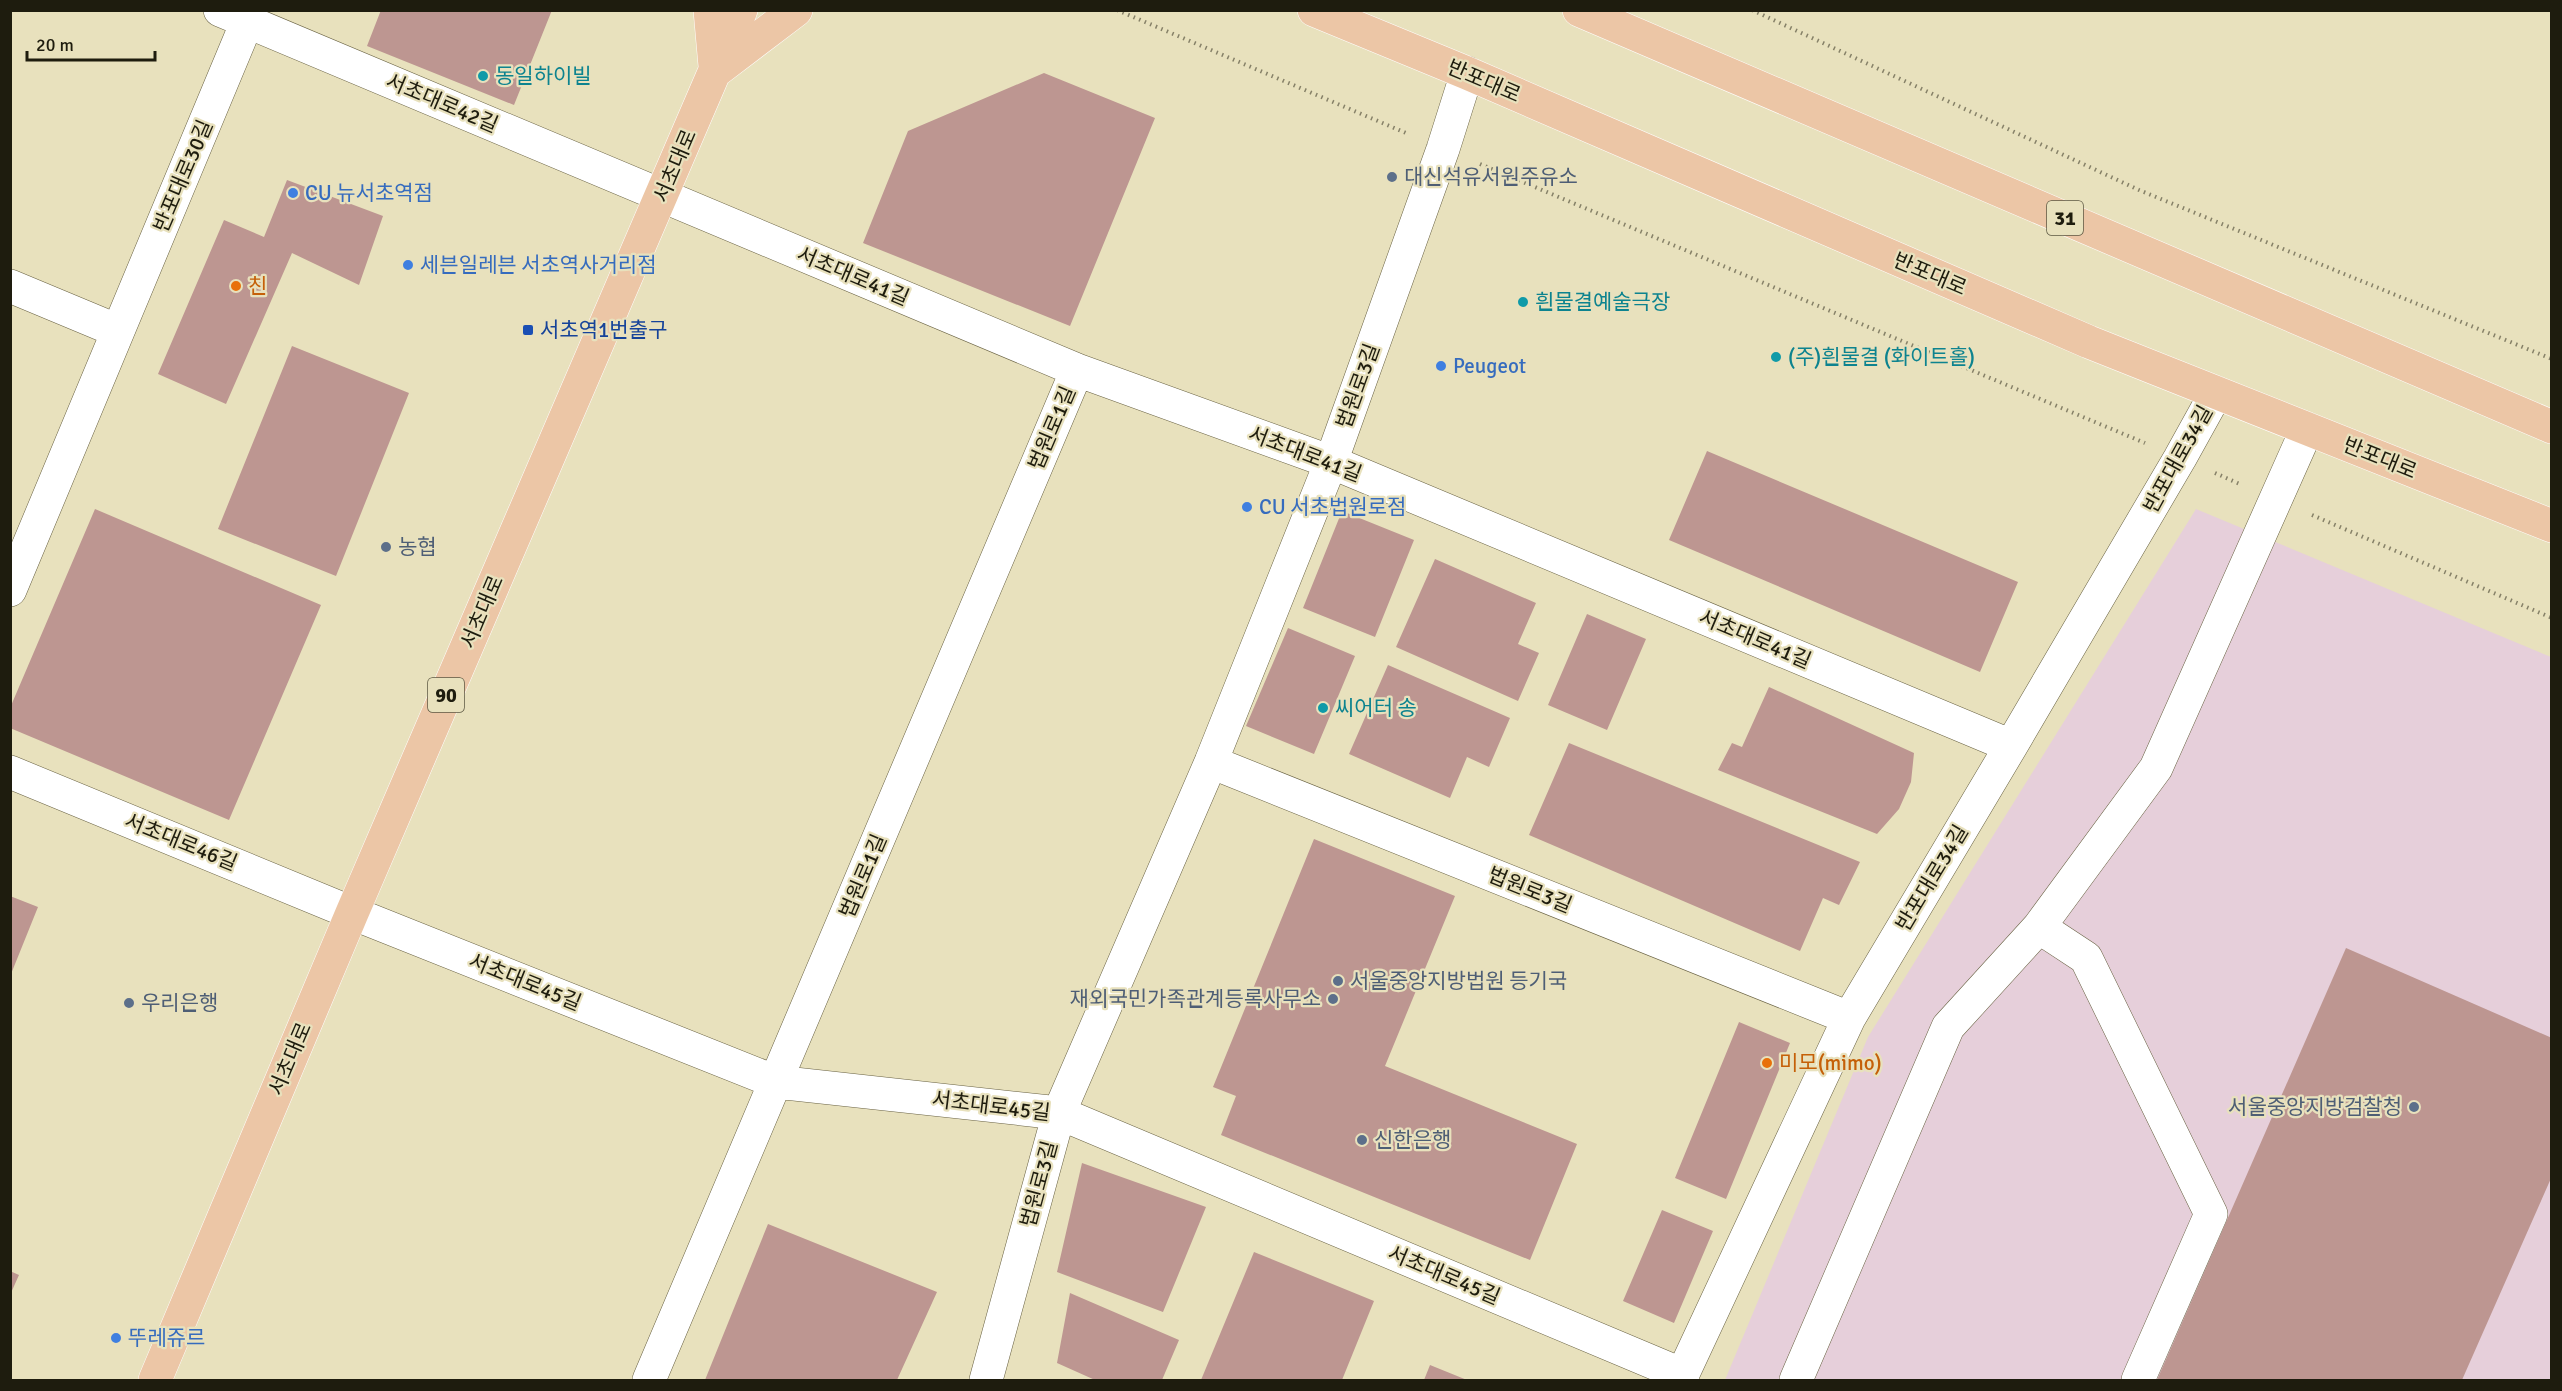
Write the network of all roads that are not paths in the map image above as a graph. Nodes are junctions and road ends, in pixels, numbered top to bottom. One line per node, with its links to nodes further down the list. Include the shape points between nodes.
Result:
1 (710, 10): 7 (main road)
2 (741, 10): 7 (main road, 서초대로 / 90)
3 (796, 10): 7 (main road)
4 (1314, 10): 8 (main road, 반포대로)
5 (1579, 10): 14 (main road, 31)
6 (234, 16): 9 (street, 서초대로42길); 11 (street, 반포대로30길)
7 (716, 71): 9 (main road, 서초대로 / 90)
8 (1467, 73): 13 (main road, 반포대로, via 2079,338); 16 (street, 법원로3길)
9 (663, 195): 12 (street, 서초대로41길); 22 (main road, 서초대로 / 90)
10 (10, 286): 11 (street)
11 (118, 331): 18 (street, 반포대로30길)
12 (1077, 370): 16 (street, 서초대로41길); 25 (street, 법원로1길)
13 (2216, 393): 15 (main road, 반포대로); 19 (street, 반포대로34길)
14 (2552, 427)
15 (2307, 429): 17 (main road, 반포대로); 23 (street, via 2156,768)
16 (1331, 462): 19 (street, 서초대로41길); 20 (street, 법원로3길)
17 (2552, 526)
18 (10, 590)
19 (2012, 746): 24 (street, 반포대로34길)
20 (1211, 762): 24 (street, 법원로3길); 26 (street, 법원로3길)
21 (10, 772): 22 (street, 서초대로46길)
22 (352, 913): 25 (street, 서초대로45길); 28 (main road, 서초대로 / 90)
23 (2039, 927): 31 (street, via 1948,1027); 32 (street, via 2086,958 2211,1214)
24 (1849, 1018): 27 (street, 반포대로34길)
25 (776, 1082): 26 (street, 서초대로45길); 29 (street, 법원로1길)
26 (1059, 1113): 27 (street, 서초대로45길); 30 (street, 법원로3길)
27 (1682, 1378)
28 (155, 1380)
29 (649, 1380)
30 (986, 1380)
31 (1796, 1380)
32 (2138, 1380)

